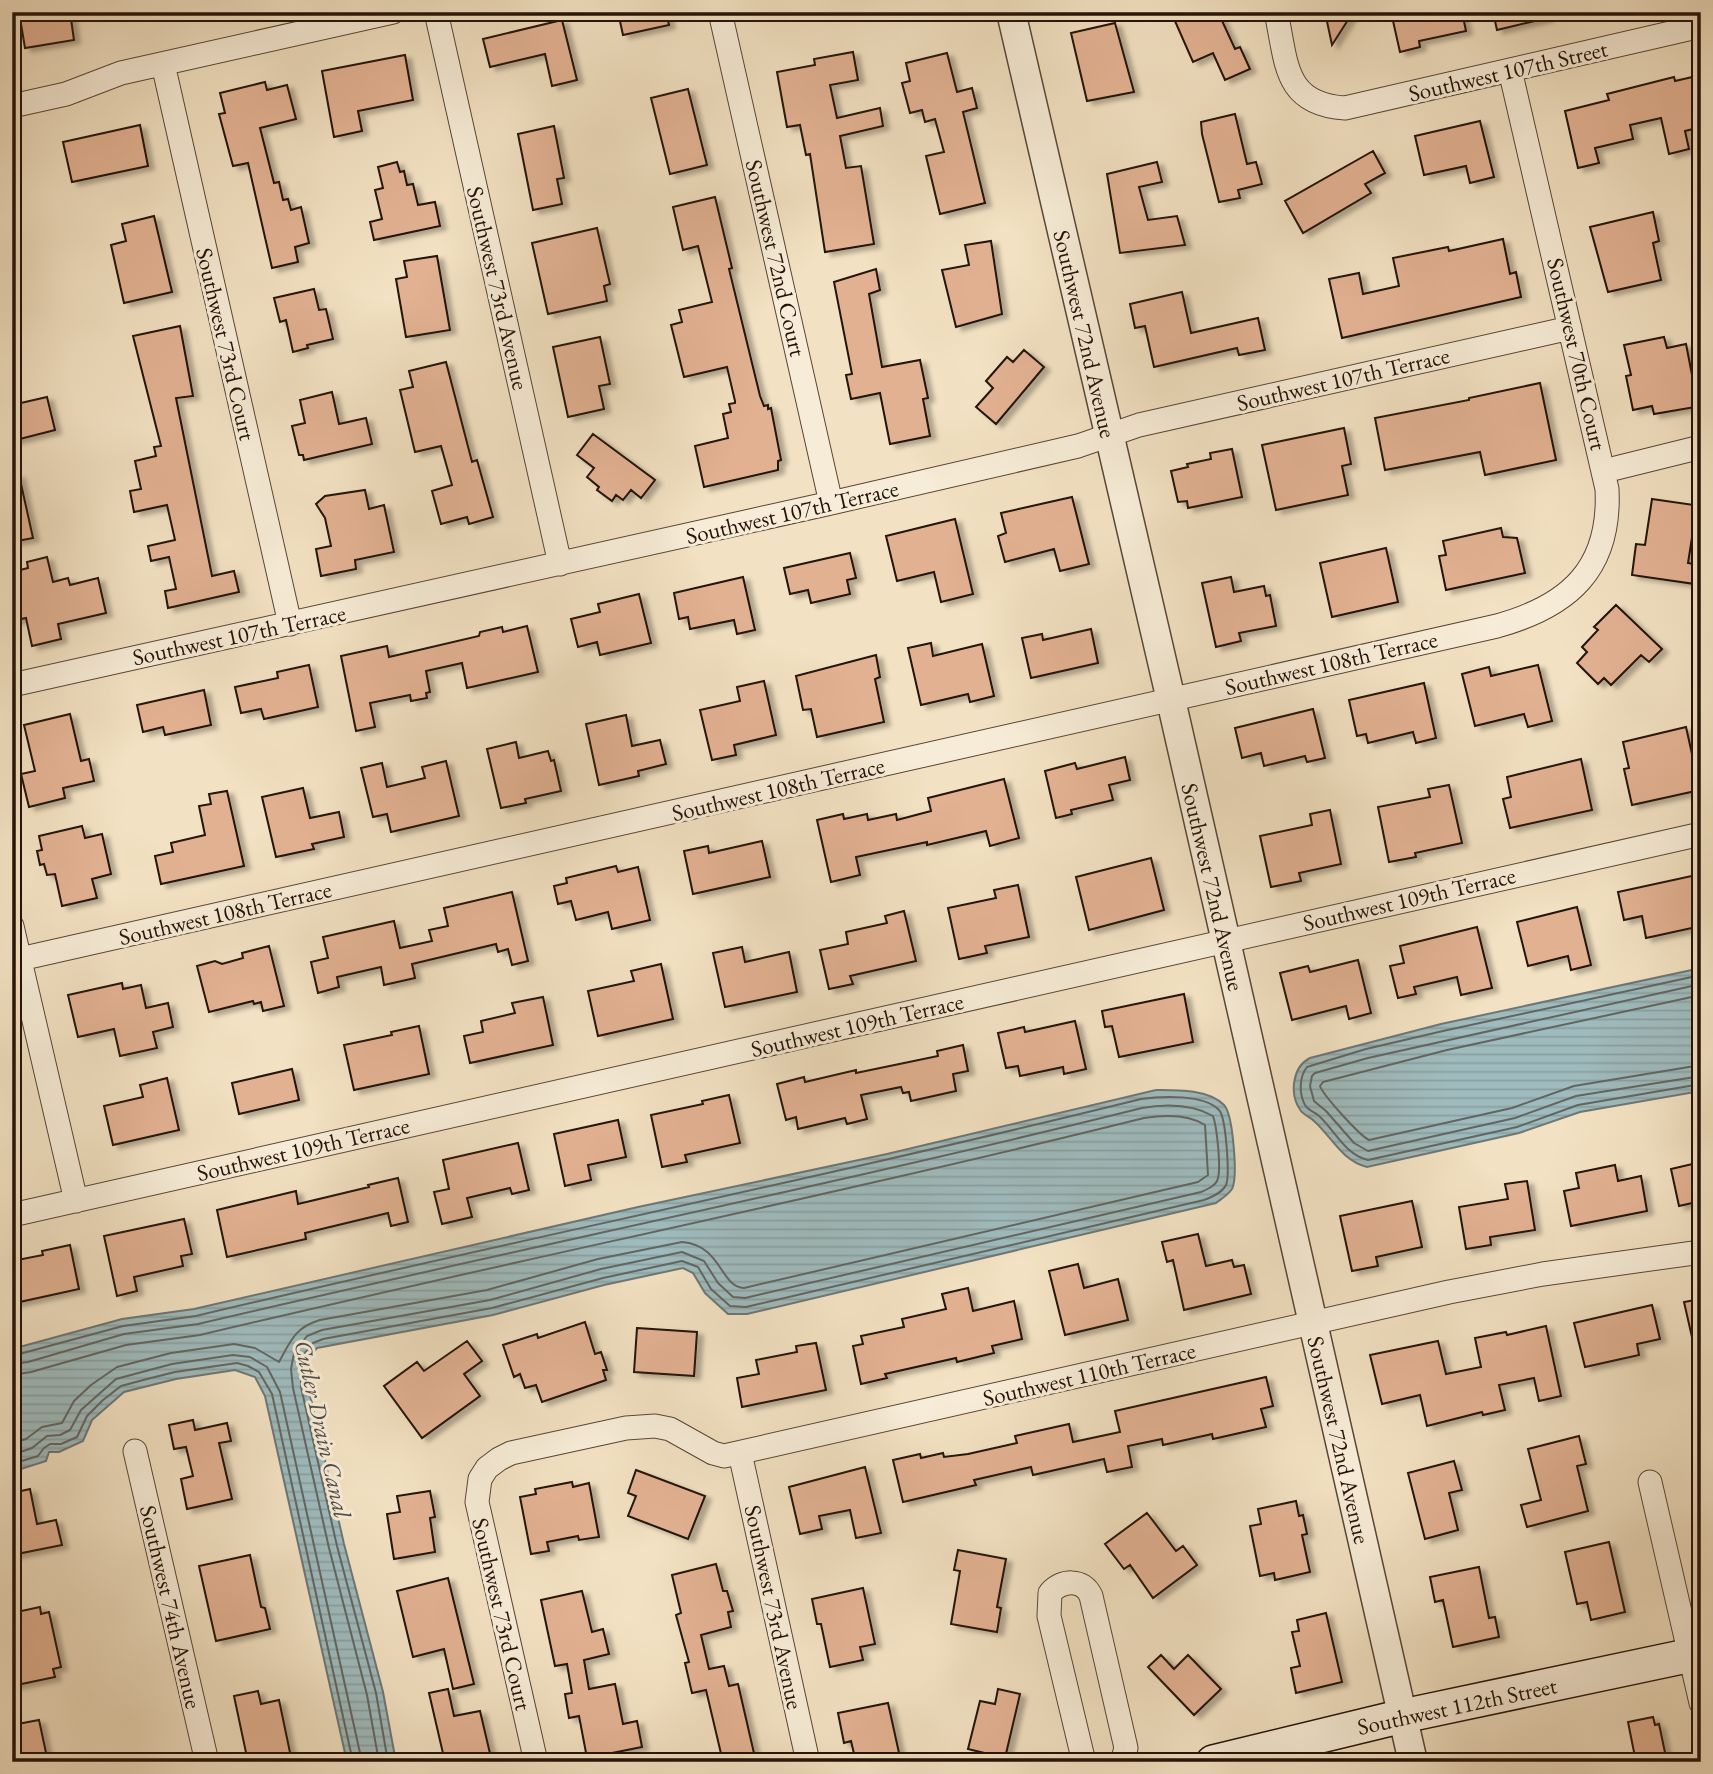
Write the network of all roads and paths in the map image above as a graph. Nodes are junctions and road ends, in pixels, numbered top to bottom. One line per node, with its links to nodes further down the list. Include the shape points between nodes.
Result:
1 (393, 12): 7 (street)
2 (436, 12): 15 (street, Southwest 73rd Avenue)
3 (720, 12): 14 (street, Southwest 72nd Court)
4 (1011, 12): 11 (street, Southwest 72nd Avenue)
5 (1276, 12): 8 (street, Southwest 107th Street, via 1293,82 1316,103 1345,108)
6 (1701, 26): 8 (street, Southwest 107th Street)
7 (163, 64): 9 (street); 17 (street, Southwest 73rd Court)
8 (1510, 69): 10 (street, Southwest 70th Court)
9 (12, 106)
10 (1570, 328): 11 (street, Southwest 107th Terrace, via 1139,425); 13 (street, Southwest 70th Court)
11 (1109, 436): 14 (street, Southwest 107th Terrace); 19 (street, Southwest 72nd Avenue)
12 (1701, 447): 13 (street)
13 (1604, 471): 16 (street, Southwest 70th Court, via 1605,528 1588,572 1573,589)
14 (831, 503): 15 (street, Southwest 107th Terrace)
15 (560, 564): 17 (street, Southwest 107th Terrace)
16 (1535, 614): 19 (street, Southwest 108th Terrace)
17 (290, 624): 18 (street, Southwest 107th Terrace)
18 (12, 685)
19 (1171, 700): 22 (street, Southwest 72nd Avenue); 23 (street, Southwest 108th Terrace)
20 (1701, 834): 22 (street, Southwest 109th Terrace)
21 (12, 926): 23 (street)
22 (1225, 940): 24 (street, Southwest 109th Terrace); 27 (street, Southwest 72nd Avenue)
23 (20, 959): 24 (street)
24 (76, 1201): 25 (street, Southwest 109th Terrace)
25 (12, 1215)
26 (1701, 1252): 27 (street, Southwest 110th Terrace, via 1496,1283)
27 (1312, 1324): 29 (street, Southwest 110th Terrace); 34 (street, Southwest 72nd Avenue)
28 (135, 1451): 35 (street, Southwest 74th Avenue)
29 (740, 1453): 30 (street, Southwest 110th Terrace, via 724,1456 670,1430 639,1427 511,1454); 37 (street, Southwest 73rd Avenue)
30 (487, 1468): 36 (street, Southwest 73rd Court, via 480,1479 477,1502)
31 (1650, 1482): 32 (street)
32 (1695, 1654): 33 (street); 34 (main road, Southwest 112th Street)
33 (1701, 1703)
34 (1403, 1716): 40 (main road, Southwest 112th Street); 41 (street, Southwest 72nd Avenue)
35 (206, 1762)
36 (536, 1762)
37 (808, 1762)
38 (1087, 1762): 39 (street, via 1049,1616 1050,1593 1069,1582 1088,1589 1093,1604 1126,1748)
39 (1122, 1762)
40 (1213, 1762)
41 (1413, 1762)

